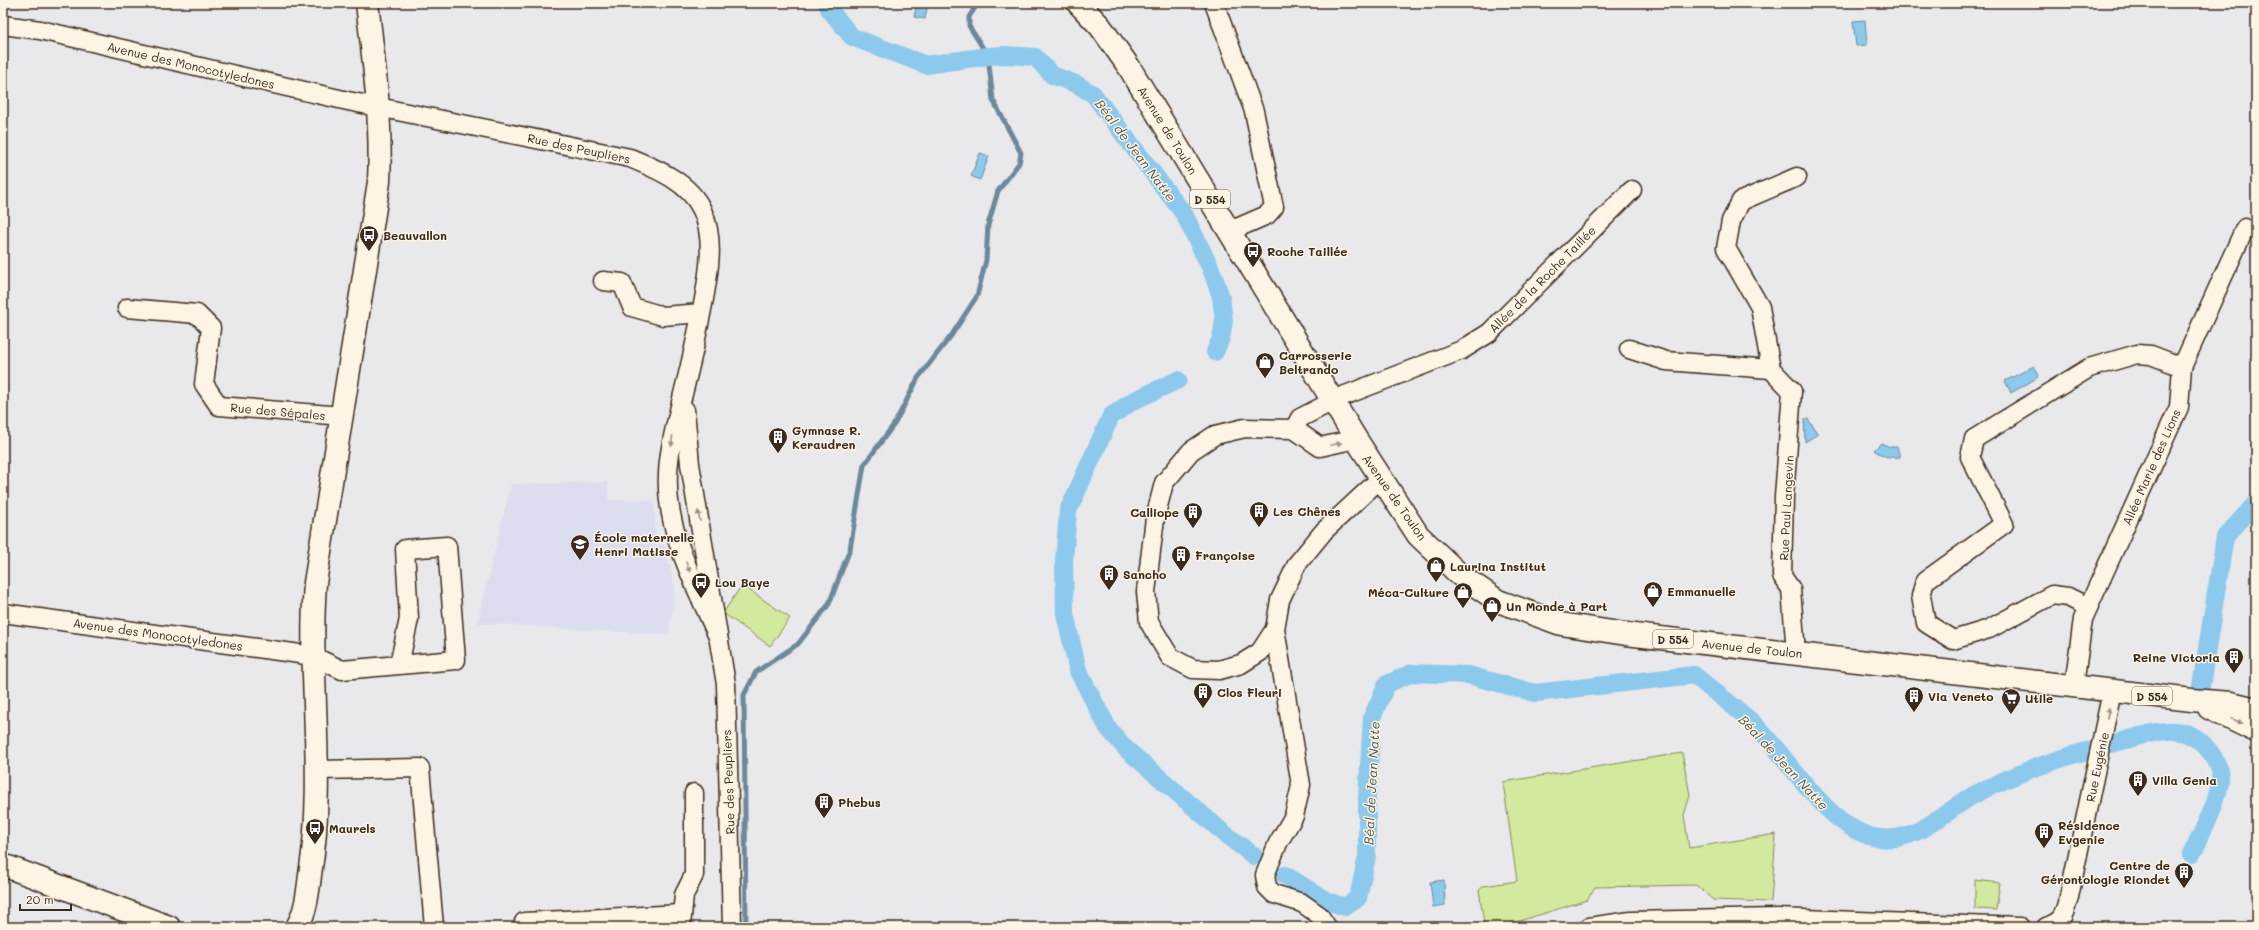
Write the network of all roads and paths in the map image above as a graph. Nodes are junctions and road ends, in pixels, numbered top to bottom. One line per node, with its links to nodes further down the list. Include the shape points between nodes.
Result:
1 (367, 3): 5 (main road)
2 (1078, 3): 9 (main road, Avenue de Toulon / D 554, via 1100,26 1129,66)
3 (1214, 3): 9 (street, via 1254,111 1274,207 1267,215)
4 (3, 25): 5 (street, Avenue des Monocotyledones, via 40,30)
5 (378, 107): 12 (street, Rue des Peupliers, via 630,158 673,178 701,209 710,242 710,263); 18 (main road, via 381,150 379,182)
6 (1797, 177): 15 (street, via 1741,201 1731,221 1726,248 1760,307)
7 (1632, 190): 17 (street, Allée de la Roche Taillée, via 1489,333 1462,350)
8 (2245, 228): 14 (street, Allée Marie des Lions)
9 (1230, 231): 17 (main road, Avenue de Toulon / D 554)
10 (603, 281): 12 (street, via 622,283 632,307 663,316)
11 (127, 308): 18 (street, Rue des Sépales, via 197,314 211,328 204,384 219,406)
12 (701, 313): 16 (street, Rue des Peupliers)
13 (1629, 349): 15 (street, via 1666,360)
14 (2182, 367): 22 (street, Allée Marie des Lions, via 2179,406); 22 (street, via 2151,355 2137,354 2089,368 1974,439 1970,457 2004,524 1925,581 1921,596 1926,624 1953,640 1989,629 2052,595 2068,598)
15 (1771, 369): 26 (street, Rue Paul Langevin, via 1792,391 1784,497 1782,576 1791,589)
16 (684, 389): 25 (street, Rue des Peupliers, one-way to 16, via 690,464); 25 (street, Rue des Peupliers, one-way to 25, via 668,473 668,496 673,526)
17 (1333, 401): 19 (street, Allée de la Roche Taillée, via 1300,418); 20 (main road, Avenue de Toulon / D 554)
18 (343, 416): 27 (main road, via 315,583)
19 (1294, 429): 20 (street, one-way to 20, via 1320,447); 24 (street, via 1245,428 1215,435 1191,450 1164,482 1155,518 1146,592 1149,622 1170,657 1193,669 1219,670 1242,664 1260,652)
20 (1356, 439): 21 (main road, Avenue de Toulon / D 554)
21 (1381, 478): 24 (street, via 1324,531 1297,564 1280,600); 26 (main road, Avenue de Toulon / D 554, via 1418,535 1460,576 1498,602 1561,624 1633,635)
22 (2088, 607): 29 (street, Allée Marie des Lions, via 2083,618)
23 (3, 613): 27 (street, Avenue des Monocotyledones)
24 (1275, 629): 46 (street, via 1301,785 1294,816 1278,843 1265,875 1267,887 1274,894 1302,904 1319,915)
25 (718, 637): 45 (street, Rue des Peupliers, via 726,684)
26 (1796, 653): 29 (main road, Avenue de Toulon / D 554)
27 (312, 656): 28 (street, Avenue des Monocotyledones, via 342,670); 34 (main road)
28 (399, 665): 28 (street, Avenue des Monocotyledones, via 456,660 447,546 405,549 409,619)
29 (2074, 686): 30 (main road, Avenue de Toulon / D 554)
30 (2112, 691): 31 (main road, Avenue de Toulon / D 554); 41 (street, Rue Eugénie, one-way to 30, via 2063,917 2069,897)
31 (2192, 700): 32 (main road, Avenue de Toulon / D 554, via 2231,703); 33 (main road, Avenue de Toulon / D 554, one-way to 33)
32 (2256, 709)
33 (2256, 731)
34 (318, 770): 40 (main road, via 315,845); 44 (street, via 420,768)
35 (694, 793): 38 (street, via 694,875 684,895)
36 (3, 865): 37 (main road)
37 (30, 877): 42 (main road, via 84,906); 43 (main road)
38 (681, 921): 39 (street)
39 (524, 922)
40 (301, 924)
41 (2050, 926)
42 (135, 927)
43 (169, 927)
44 (434, 927)
45 (732, 927)
46 (1327, 927)
47 (1589, 927): 48 (street, via 1631,921 1777,918)
48 (2020, 927)

